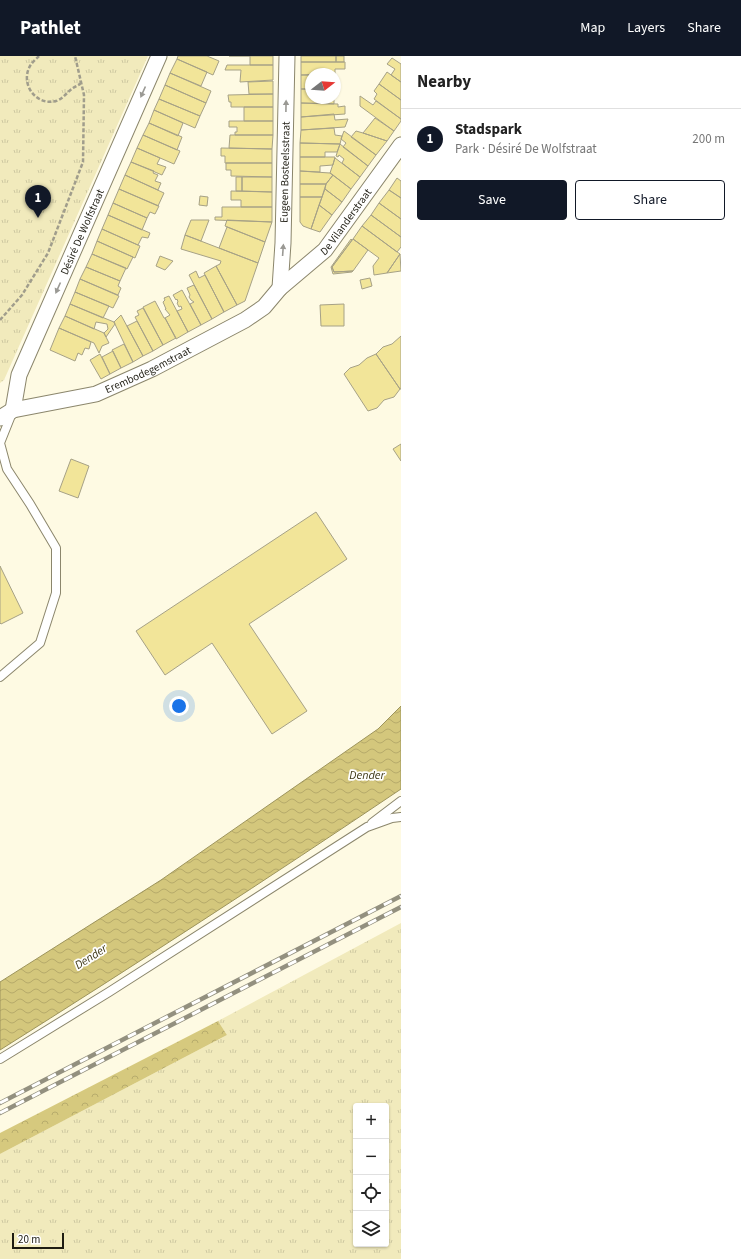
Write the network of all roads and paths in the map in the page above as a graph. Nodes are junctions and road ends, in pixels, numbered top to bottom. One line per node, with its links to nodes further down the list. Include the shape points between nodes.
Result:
1 (39, 56): 5 (path, via 29,67 26,79 31,93 40,100 58,101)
2 (75, 56): 5 (path)
3 (159, 56): 9 (street, Désiré De Wolfstraat, one-way to 9, via 19,375)
4 (287, 56): 7 (street, Eugeen Bosteelsstraat, one-way to 4)
5 (81, 83): 8 (path, via 84,95 83,162 48,253 22,295)
6 (401, 144): 7 (street, De Vilanderstraat, via 325,250)
7 (280, 288): 9 (street, Erembodegemstraat, via 264,307 245,320 152,369 96,394)
8 (0, 320)
9 (6, 414): 10 (lane, via 0,443 7,469 56,548 56,593 40,643)
10 (0, 677)
11 (401, 801): 13 (lane)
12 (401, 818): 13 (lane, via 392,818)
13 (367, 827): 14 (lane)
14 (0, 1059)

